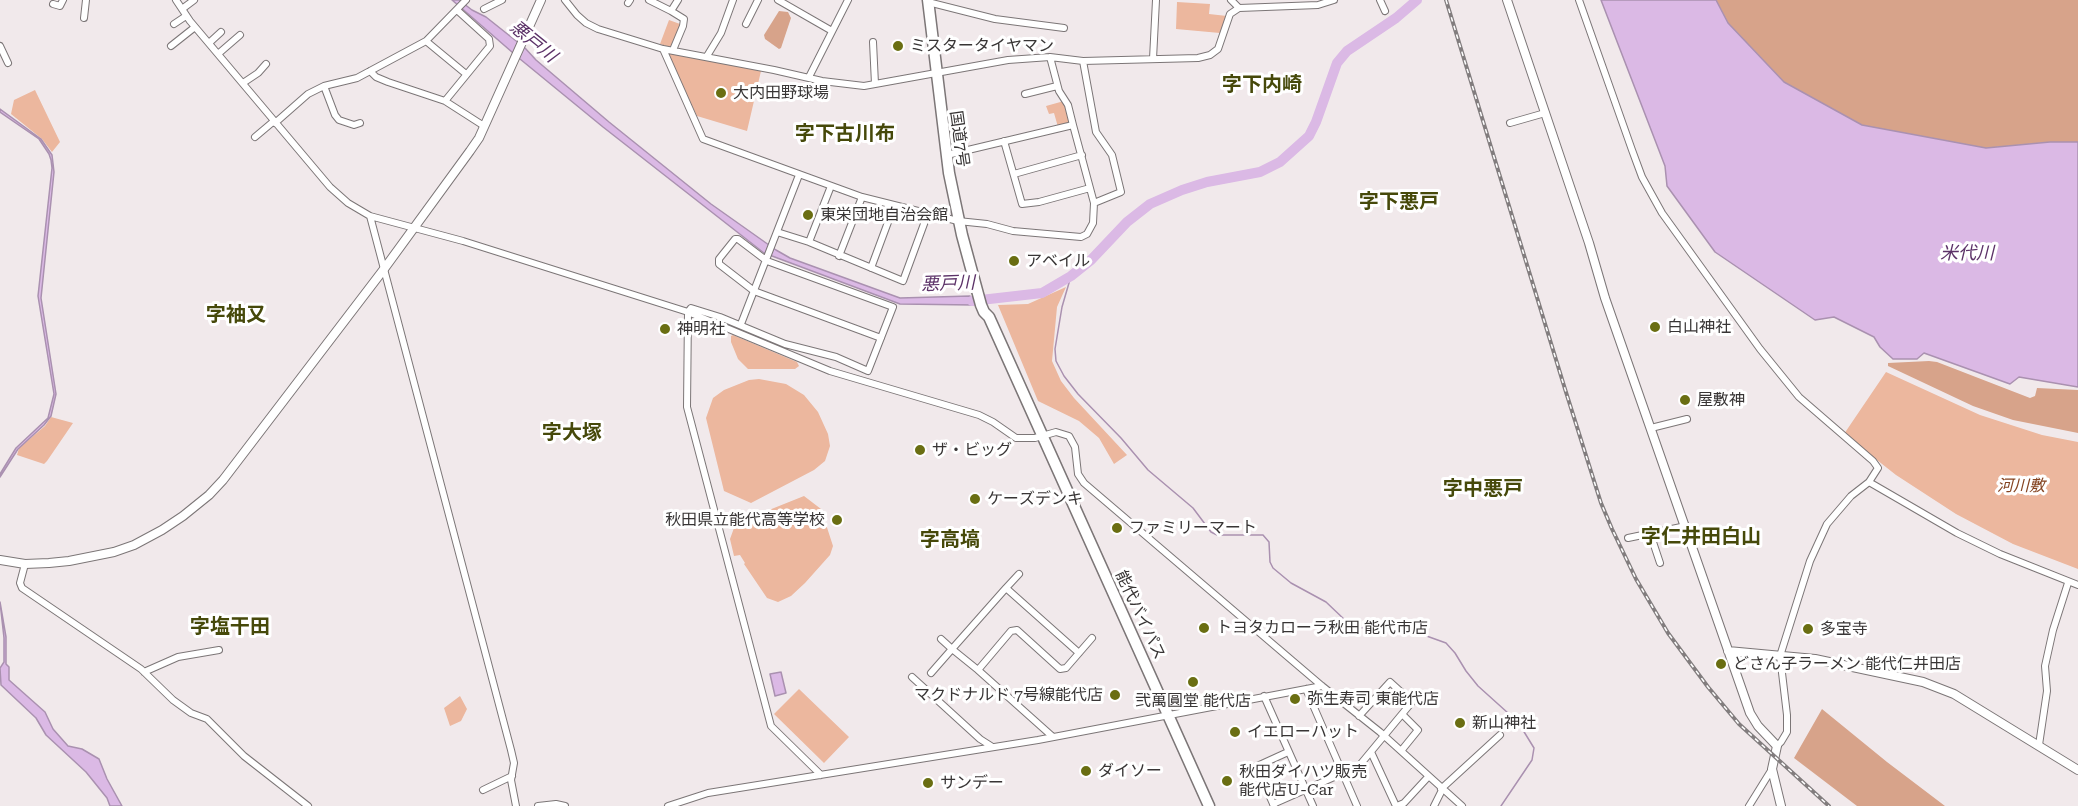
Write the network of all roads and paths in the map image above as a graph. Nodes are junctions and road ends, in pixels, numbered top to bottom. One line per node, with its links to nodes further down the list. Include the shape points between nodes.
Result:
1 (63, 0): 25 (street, via 60,6)
2 (86, 0): 34 (street)
3 (176, 0): 28 (street)
4 (194, 0): 28 (street)
5 (466, 0): 30 (street)
6 (502, 0): 29 (street)
7 (541, 0): 71 (street)
8 (565, 0): 47 (street, via 586,23 598,29)
9 (649, 0): 31 (street)
10 (678, 0): 31 (street)
11 (733, 0): 50 (street, via 721,33)
12 (758, 0): 36 (street)
13 (778, 0): 23 (street)
14 (848, 0): 39 (street)
15 (1156, 0): 52 (street)
16 (1232, 0): 27 (street)
17 (1245, 0): 27 (street)
18 (1334, 0): 24 (street)
19 (1380, 0): 32 (street)
20 (1507, 0): 66 (street)
21 (1579, 0): 100 (street, via 1642,177 1662,213 1799,397 1873,461 1878,468)
22 (928, 1): 38 (street, via 995,19); 57 (highway, 国道7号)
23 (788, 2): 39 (street)
24 (1318, 2): 26 (street)
25 (53, 4)
26 (1278, 4): 27 (street)
27 (1242, 8): 52 (street, via 1230,14 1218,49 1210,55)
28 (182, 9): 33 (street)
29 (484, 9)
30 (457, 10): 42 (street); 58 (street, via 489,39 490,46)
31 (670, 11): 48 (street, via 684,19)
32 (1385, 11)
33 (186, 16): 35 (street); 37 (street)
34 (84, 18)
35 (174, 24)
36 (746, 24)
37 (195, 27): 44 (street); 46 (street)
38 (1064, 28)
39 (832, 31): 59 (street)
40 (221, 32): 44 (street)
41 (240, 35): 49 (street)
42 (426, 41): 56 (street); 58 (street)
43 (873, 42): 61 (street)
44 (209, 43): 49 (street)
45 (0, 45): 54 (street)
46 (171, 45)
47 (663, 49): 48 (street); 77 (street, via 703,139)
48 (673, 50): 50 (street)
49 (218, 54): 60 (street)
50 (707, 56): 59 (street)
51 (1050, 57): 53 (street); 57 (street); 63 (street)
52 (1154, 59): 53 (street)
53 (1083, 61): 81 (street, via 1096,132 1112,155 1121,192)
54 (8, 63)
55 (266, 64): 60 (street)
56 (370, 71): 62 (street); 65 (street, via 388,82)
57 (936, 73): 61 (street); 74 (highway, 国道7号)
58 (466, 74): 65 (street)
59 (808, 77): 61 (street, via 864,86)
60 (243, 83): 67 (street)
61 (875, 84)
62 (324, 86): 67 (street); 68 (street, via 339,120)
63 (1058, 86): 64 (street); 70 (street)
64 (1025, 94)
65 (445, 100): 71 (street)
66 (1545, 113): 69 (street); 98 (street)
67 (274, 122): 72 (street); 84 (street, via 330,187)
68 (360, 123)
69 (1510, 123)
70 (1073, 125): 73 (street); 75 (street)
71 (484, 126): 86 (street, via 470,152)
72 (255, 137)
73 (1004, 141): 74 (street); 76 (street)
74 (946, 155): 85 (highway, 国道7号)
75 (1082, 155): 76 (street); 79 (street)
76 (1014, 174): 79 (street, via 1022,204)
77 (799, 175): 78 (street); 87 (street)
78 (831, 186): 80 (street); 88 (street)
79 (1090, 189): 81 (street)
80 (862, 197): 82 (street); 89 (street)
81 (1094, 203): 85 (street, via 1093,222 1081,237)
82 (894, 206): 83 (street); 91 (street)
83 (928, 213): 85 (street); 91 (street, via 903,280)
84 (370, 216): 86 (street); 92 (street)
85 (958, 221): 99 (highway, 国道7号, via 989,317)
86 (414, 228): 92 (street); 94 (street)
87 (777, 232): 88 (street); 90 (street)
88 (809, 242): 89 (street)
89 (839, 256): 91 (street)
90 (767, 259): 93 (street); 93 (street, via 738,239 719,259 719,264); 96 (street, via 893,307)
91 (871, 268)
92 (384, 269): 106 (street, via 223,480 192,510 135,545 114,552); 142 (street, via 506,731 514,763)
93 (754, 291): 95 (street); 96 (street)
94 (688, 312): 95 (street, via 691,308); 99 (street, via 830,371 987,418 1016,438); 141 (street, via 687,407 771,726)
95 (741, 324): 96 (street, via 785,344 836,357 868,371)
96 (881, 338)
97 (1687, 419): 98 (street)
98 (1651, 428): 101 (street)
99 (1042, 436): 122 (street, via 1060,432 1069,436 1084,483); 125 (highway, 能代バイパス)
100 (1869, 482): 108 (street, via 1968,538); 117 (street, via 1827,524)
101 (1686, 526): 102 (street); 115 (street)
102 (1650, 533): 103 (street); 105 (street)
103 (1628, 538)
104 (0, 560): 106 (street)
105 (1660, 563)
106 (25, 564): 119 (street, via 22,588)
107 (1018, 574): 110 (street)
108 (2068, 583): 109 (street); 131 (street, via 2045,666 2047,691)
109 (2078, 585)
110 (1006, 588): 113 (street); 116 (street)
111 (1092, 638): 116 (street)
112 (941, 639): 113 (street)
113 (952, 648): 118 (street); 120 (street)
114 (219, 650): 119 (street, via 178,657)
115 (1728, 651): 117 (street); 132 (street, via 1750,713)
116 (1079, 653): 118 (street, via 1066,668 1060,669 1017,630)
117 (1780, 656): 131 (street, via 1815,659 1923,682 1954,694); 132 (street, via 1787,732)
118 (978, 670): 130 (street)
119 (144, 672): 149 (street, via 173,700 207,719 244,756)
120 (931, 673)
121 (912, 677): 133 (street)
122 (1322, 686): 123 (street); 127 (street)
123 (1306, 689): 124 (street); 140 (street)
124 (1264, 696): 125 (street); 135 (street)
125 (1168, 714): 130 (street); 154 (highway, 能代バイパス)
126 (1402, 714): 127 (street, via 1412,702 1390,682); 129 (street); 134 (street, via 1418,730)
127 (1359, 716): 129 (street)
128 (1500, 735): 147 (street)
129 (1384, 736): 134 (street); 136 (street)
130 (1053, 737): 133 (street)
131 (2039, 745): 138 (street)
132 (1777, 746): 137 (street)
133 (992, 747): 141 (street)
134 (1401, 751): 143 (street)
135 (1288, 752): 139 (street); 146 (street)
136 (1371, 752): 140 (street, via 1359,766); 157 (street)
137 (1772, 769): 160 (street); 161 (street)
138 (2078, 770)
139 (1242, 773)
140 (1343, 773): 146 (street); 156 (street)
141 (821, 775): 153 (street, via 708,793)
142 (512, 776): 145 (street); 150 (street)
143 (1428, 777): 147 (street); 157 (street)
144 (1262, 779): 148 (street)
145 (483, 790)
146 (1305, 790): 148 (street); 155 (street)
147 (1442, 790): 158 (street); 159 (street)
148 (1273, 805)
149 (308, 806)
150 (516, 806)
151 (538, 806): 152 (street)
152 (565, 806)
153 (668, 806)
154 (1209, 806)
155 (1313, 806)
156 (1358, 806)
157 (1397, 806)
158 (1434, 806)
159 (1462, 806)
160 (1749, 806)
161 (1781, 806)

